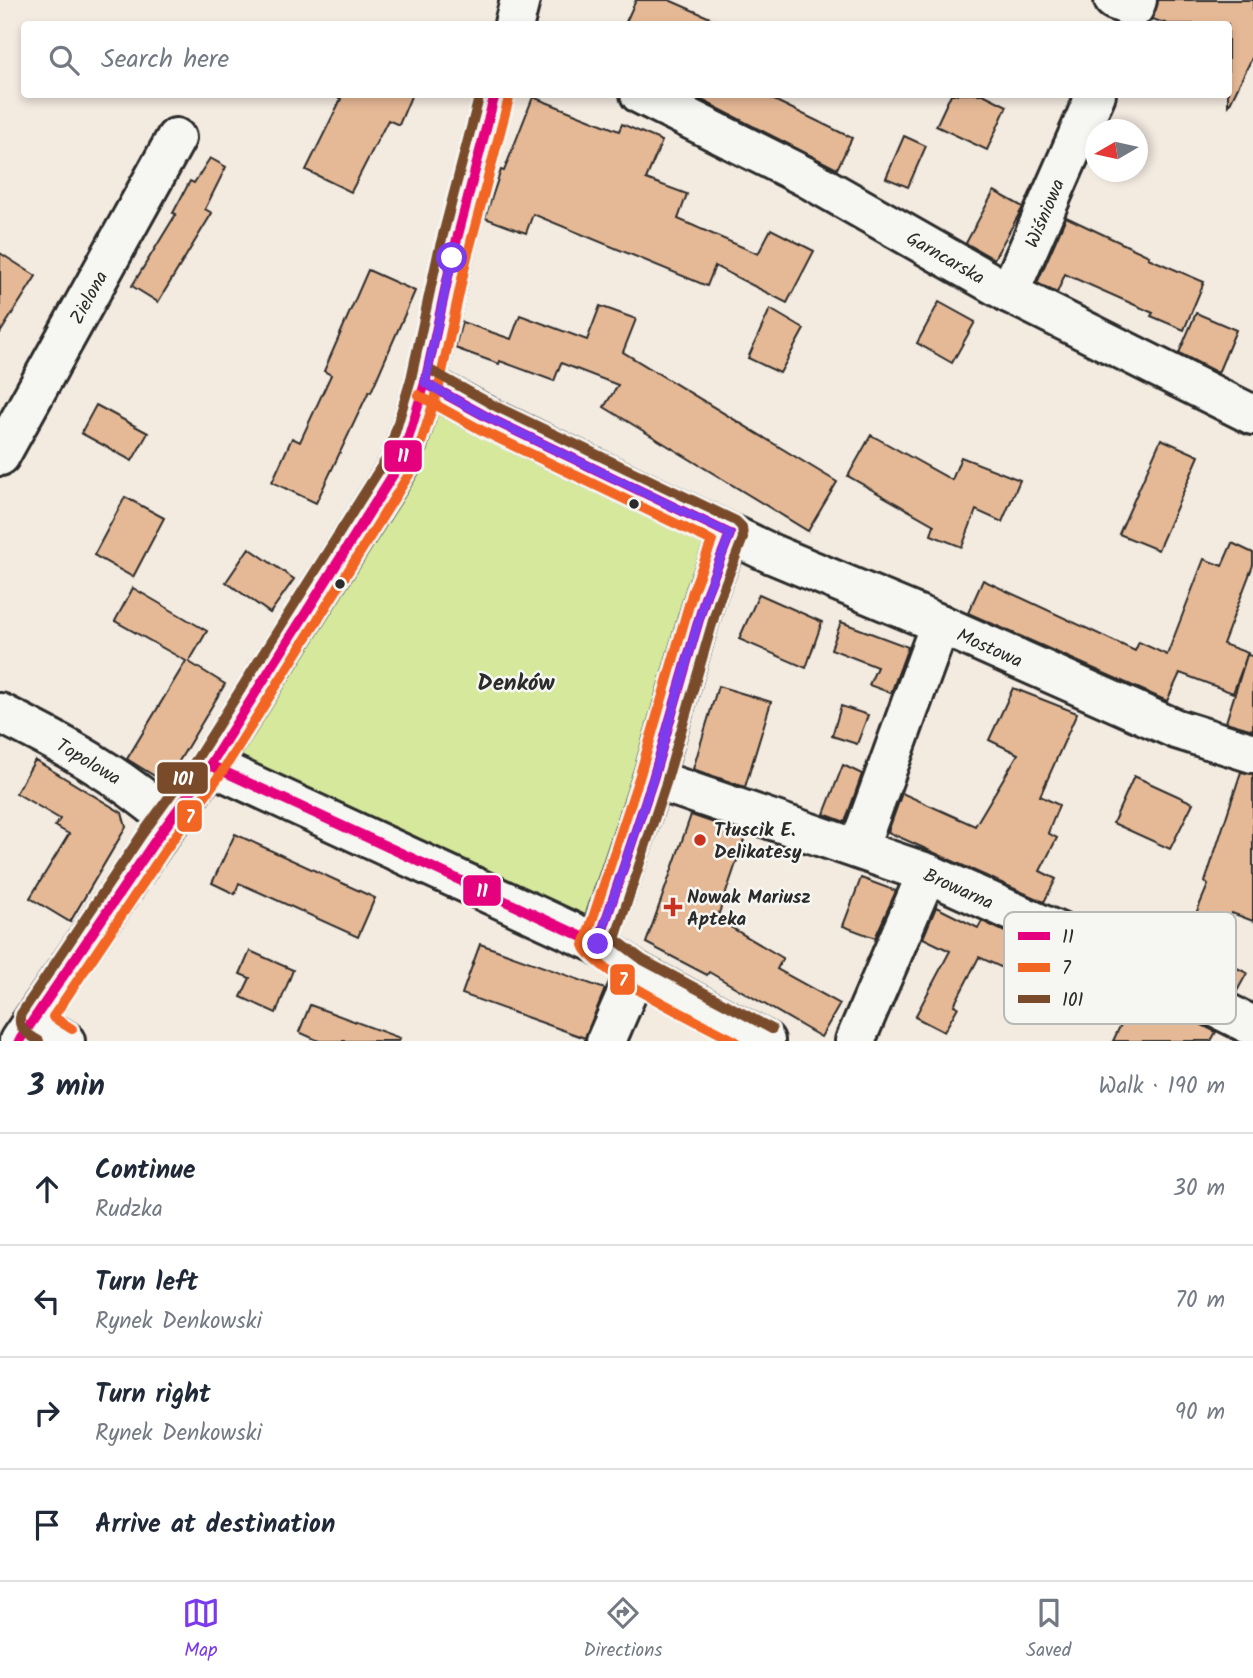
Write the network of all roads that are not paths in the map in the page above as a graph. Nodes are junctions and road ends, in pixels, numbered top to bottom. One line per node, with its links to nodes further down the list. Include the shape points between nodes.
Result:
1 (520, 0): 2 (street)
2 (515, 21)
3 (494, 98): 8 (street)
4 (648, 98): 7 (street, Garncarska, via 804,176)
5 (1094, 98): 7 (street, Wiśniowa)
6 (176, 138): 10 (street, Zielona)
7 (1009, 293): 9 (street, Garncarska)
8 (425, 383): 11 (street, Mostowa); 15 (street, via 401,462)
9 (1253, 415)
10 (0, 456)
11 (730, 534): 12 (street, Mostowa); 16 (street, via 706,595)
12 (940, 624): 14 (street, Mostowa, via 1176,729); 18 (street)
13 (0, 713): 17 (street, Topolowa, via 68,747 138,792)
14 (1253, 753)
15 (210, 765): 17 (street); 21 (street)
16 (653, 779): 18 (street, Browarna); 21 (street)
17 (170, 820): 25 (street)
18 (858, 849): 19 (street, Browarna)
19 (927, 873): 20 (street, Browarna); 29 (street)
20 (1014, 912)
21 (598, 944): 22 (street)
22 (636, 972): 27 (street); 28 (street)
23 (1236, 1018): 24 (street, Browarna)
24 (1253, 1026)
25 (26, 1031): 26 (street)
26 (65, 1041)
27 (606, 1041)
28 (765, 1041)
29 (855, 1041)

